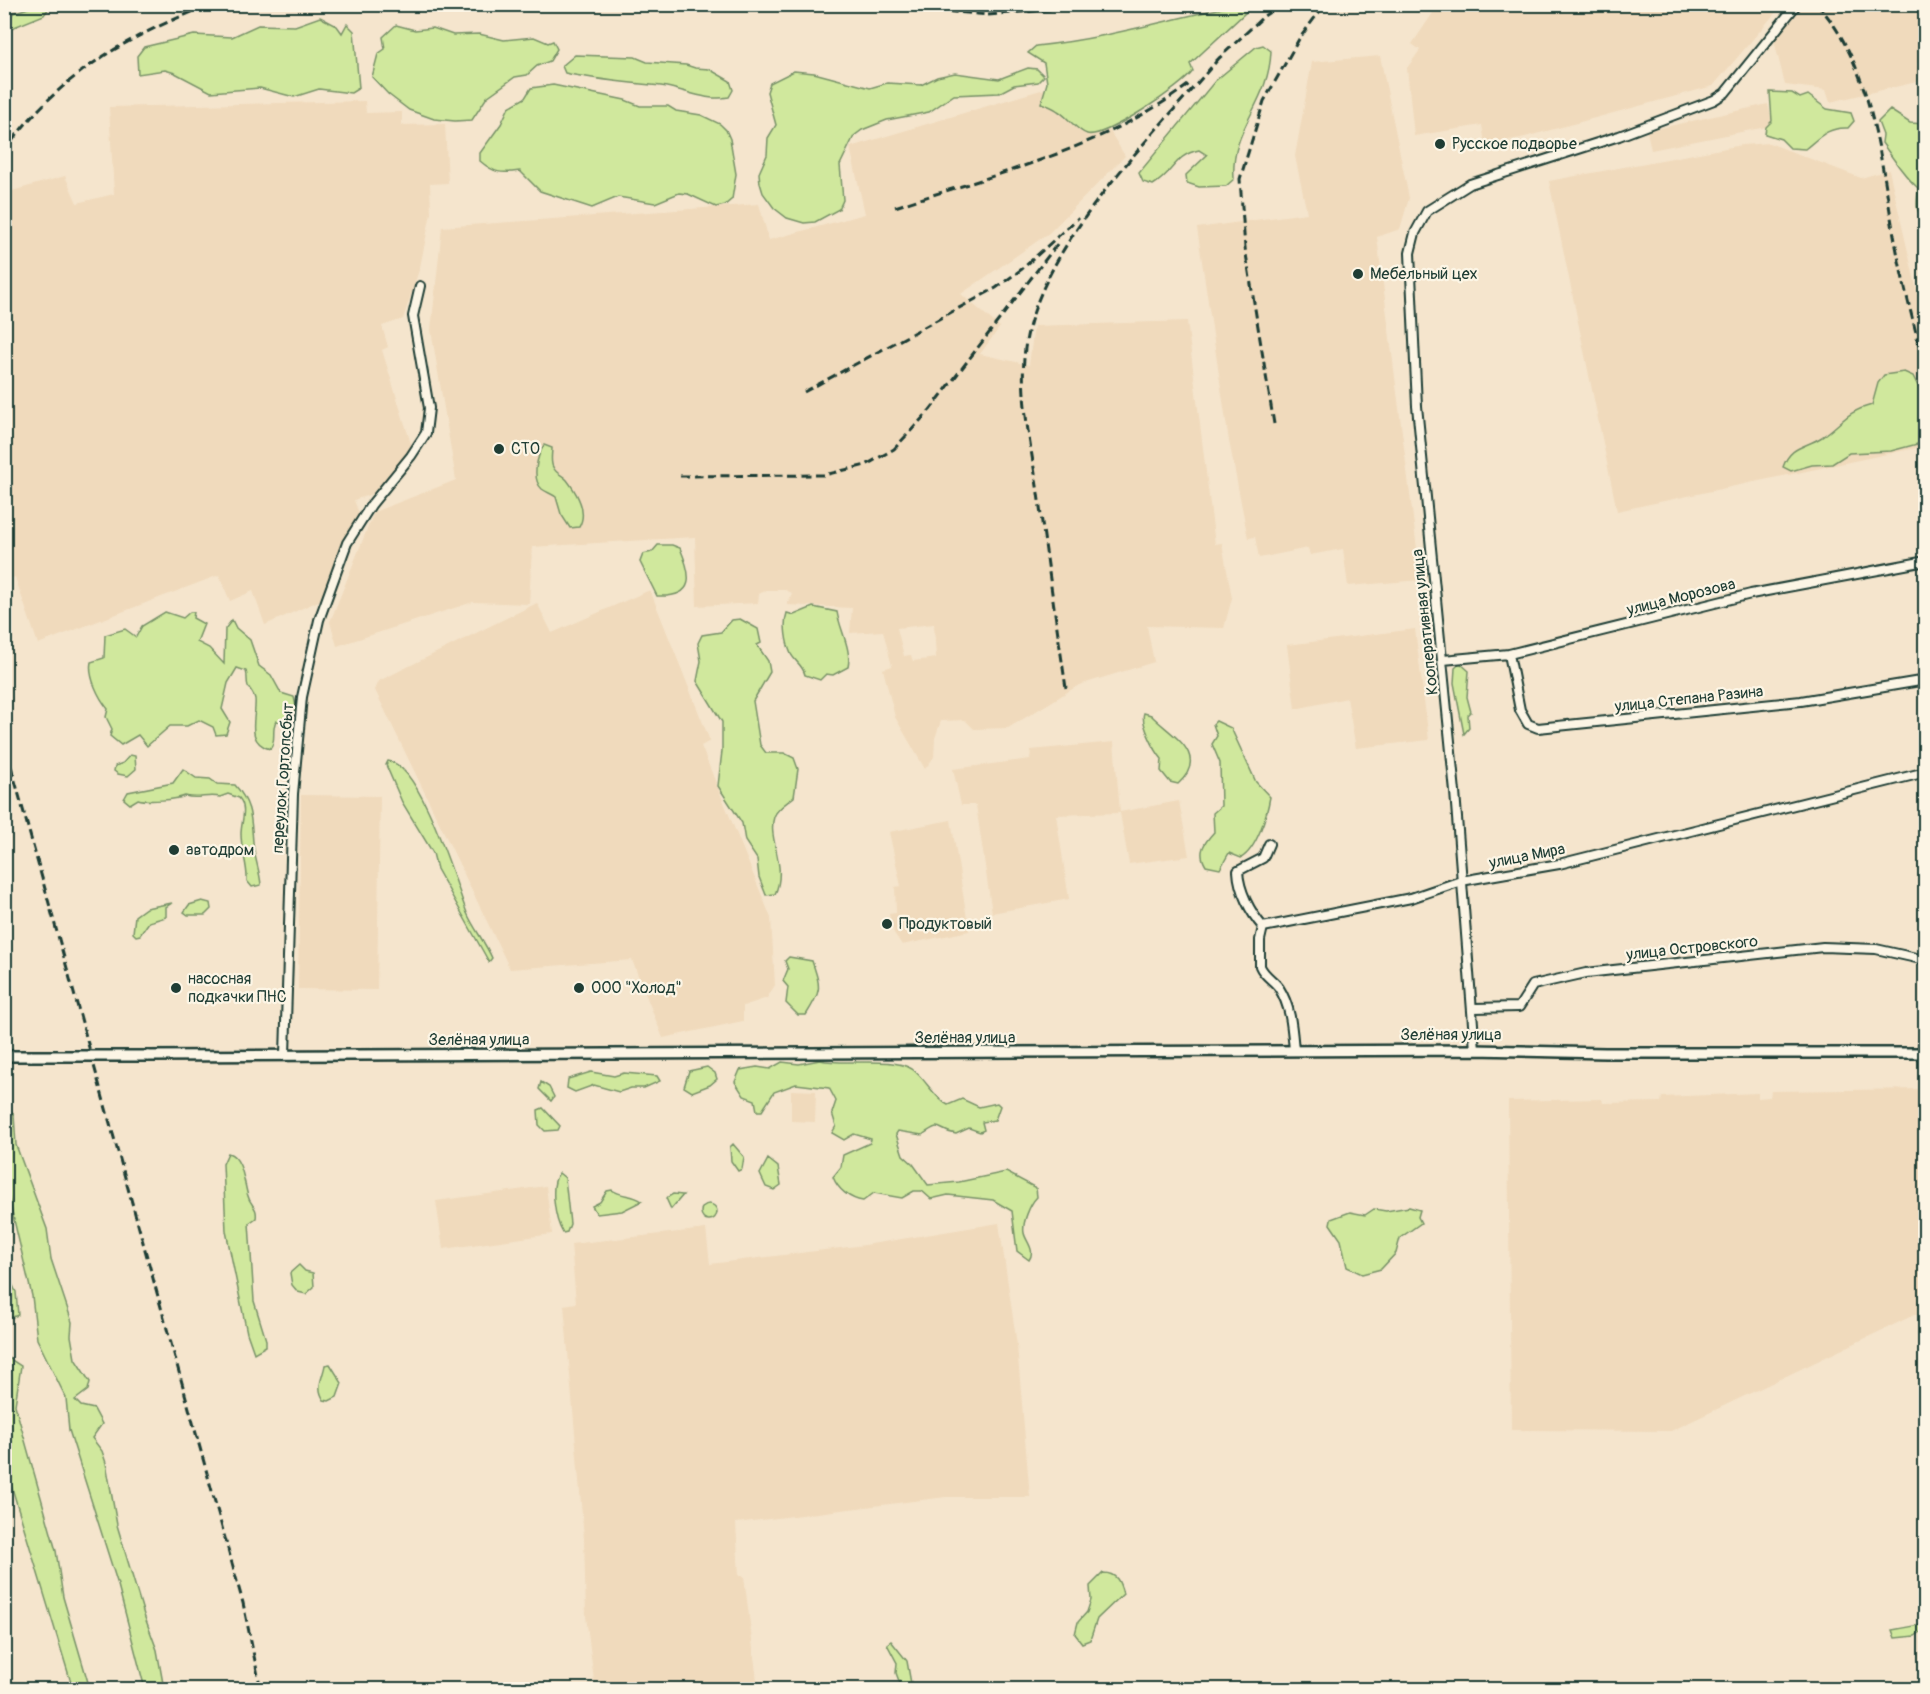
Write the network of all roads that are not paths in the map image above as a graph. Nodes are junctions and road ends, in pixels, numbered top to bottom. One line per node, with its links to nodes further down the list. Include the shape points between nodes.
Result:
1 (1797, 4): 5 (street, Кооперативная улица, via 1725,93 1714,100 1619,136 1470,184 1427,211 1414,233 1410,253 1417,406)
2 (420, 286): 17 (street, переулок Гортопсбыт, via 413,316 429,408 426,433 347,543 319,620 302,697 293,794)
3 (1926, 561): 4 (street, улица Морозова, via 1750,594)
4 (1509, 654): 5 (street, улица Морозова); 6 (street, улица Степана Разина, via 1520,710 1528,724 1538,728 1801,700)
5 (1443, 660): 9 (street, Кооперативная улица)
6 (1926, 680)
7 (1926, 772): 9 (street, улица Мира, via 1559,864)
8 (1269, 844): 10 (street, via 1263,858 1238,871 1239,885)
9 (1461, 881): 10 (street, улица Мира, via 1411,898); 12 (street, Кооперативная улица)
10 (1263, 927): 14 (street, via 1260,966 1286,1001)
11 (1925, 960): 12 (street, улица Островского, via 1876,949 1823,947 1586,973 1533,985 1519,1007)
12 (1474, 1008): 15 (street, Кооперативная улица)
13 (1926, 1028): 16 (street)
14 (1294, 1050): 15 (street, Зелёная улица); 17 (street, Зелёная улица)
15 (1475, 1050): 16 (street, Зелёная улица)
16 (1924, 1053)
17 (285, 1055): 18 (street, Зелёная улица, bridge)
18 (4, 1056)

